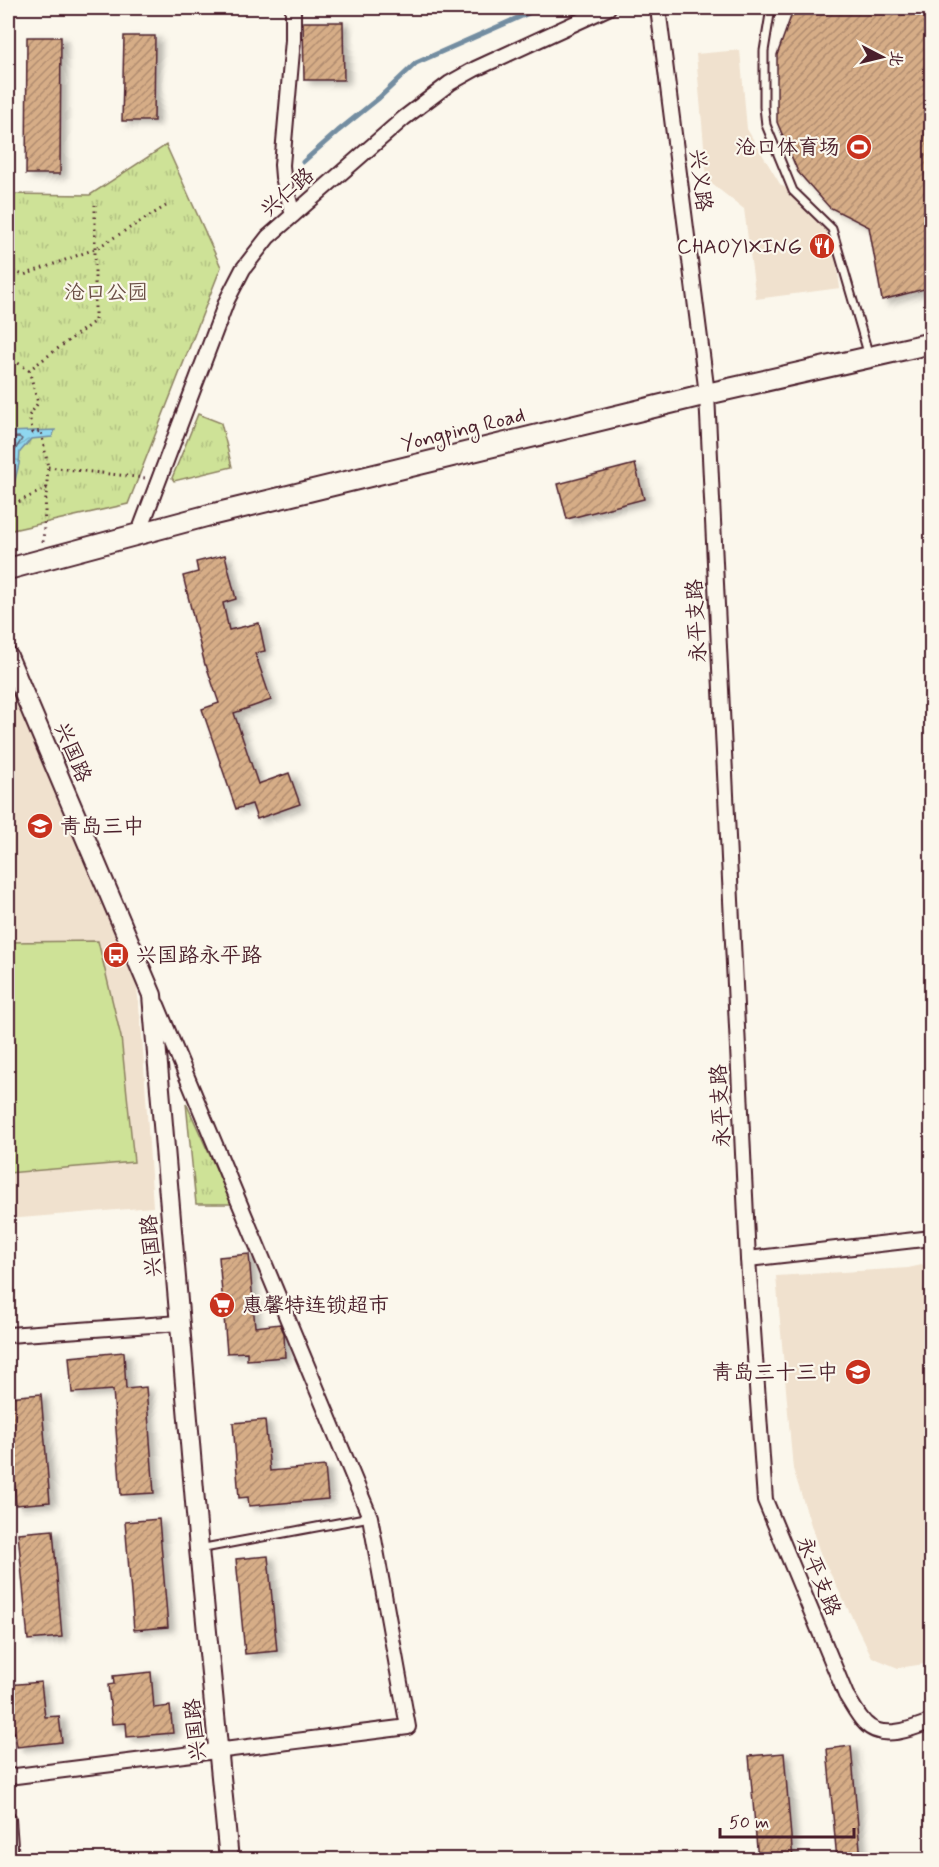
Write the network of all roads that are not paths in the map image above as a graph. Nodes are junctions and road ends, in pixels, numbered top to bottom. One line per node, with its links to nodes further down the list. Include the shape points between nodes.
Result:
1 (293, 8): 5 (street, via 282,165)
2 (608, 8): 5 (street, 兴仁路, via 450,83)
3 (659, 8): 8 (street, 兴义路)
4 (771, 8): 7 (lane, via 764,51 766,125 794,191 832,229)
5 (293, 215): 9 (street, 兴仁路, via 268,237 243,269)
6 (932, 343): 7 (main road, Yongping Road)
7 (869, 356): 8 (main road, Yongping Road)
8 (707, 394): 9 (main road, Yongping Road); 14 (street, 永平支路)
9 (138, 535): 10 (main road, Yongping Road)
10 (8, 569)
11 (8, 656): 12 (street, 兴国路)
12 (152, 995): 15 (street, 兴国路); 17 (street)
13 (932, 1238): 14 (street)
14 (748, 1259): 19 (street, 永平支路, via 765,1500 846,1695 865,1724 882,1732 912,1729)
15 (180, 1323): 16 (street); 18 (street, 兴国路)
16 (8, 1335)
17 (370, 1516): 18 (lane); 20 (street, via 408,1727)
18 (199, 1548): 20 (street, 兴国路)
19 (932, 1721)
20 (220, 1751): 21 (street); 24 (street, 兴国路)
21 (8, 1777)
22 (8, 1819): 23 (street)
23 (11, 1860)
24 (229, 1860)

